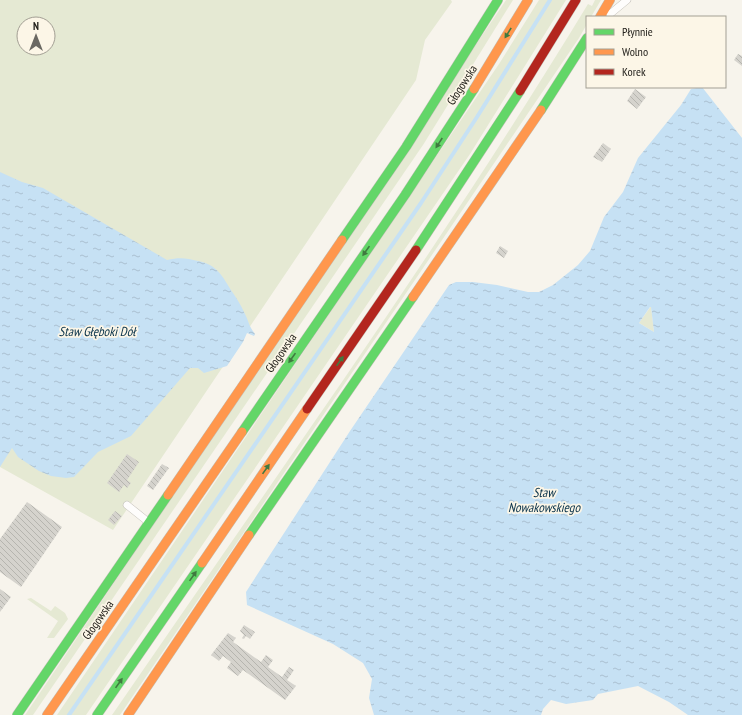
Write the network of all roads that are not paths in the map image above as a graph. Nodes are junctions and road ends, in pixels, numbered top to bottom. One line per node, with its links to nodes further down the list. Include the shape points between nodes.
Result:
1 (498, 0): 10 (main road, Głogowska, via 406,147)
2 (528, 0): 12 (main road, Głogowska, one-way to 12, via 472,92 400,201)
3 (576, 0): 13 (main road, one-way to 3, via 439,217)
4 (610, 0): 6 (main road)
5 (627, 0): 7 (lane)
6 (601, 16)
7 (607, 16)
8 (586, 40): 14 (main road)
9 (127, 506): 10 (lane)
10 (149, 523): 11 (main road, Głogowska)
11 (17, 715)
12 (47, 715)
13 (97, 715)
14 (128, 715)

